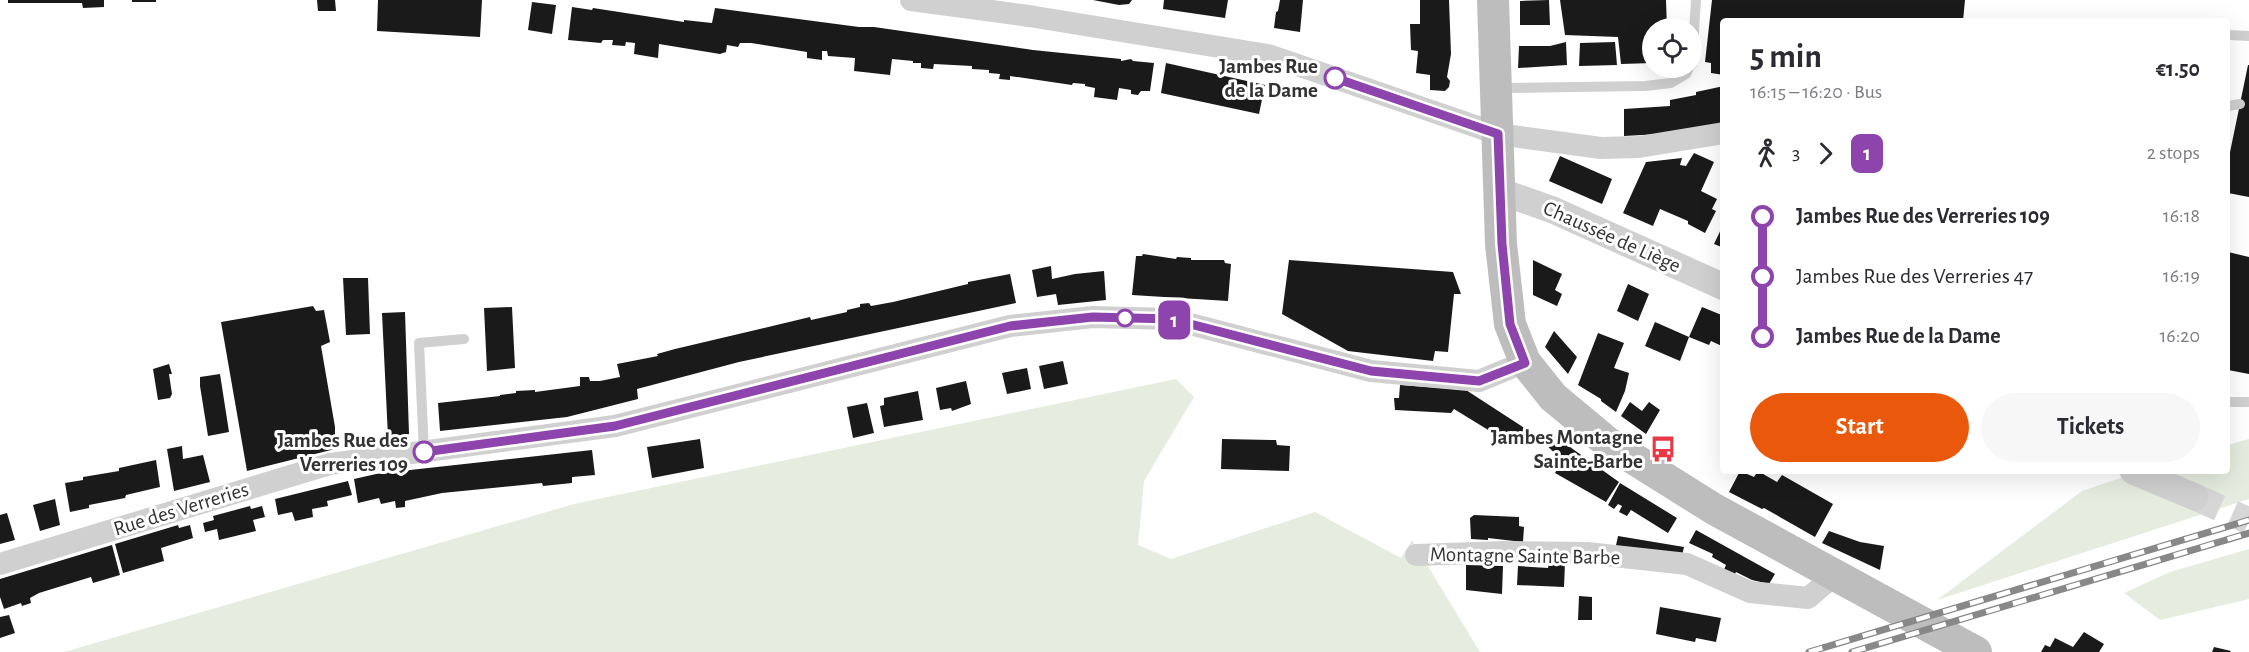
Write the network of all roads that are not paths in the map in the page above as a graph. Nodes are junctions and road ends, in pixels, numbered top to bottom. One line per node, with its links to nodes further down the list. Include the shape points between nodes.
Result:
1 (911, 0): 11 (street, via 1268,55)
2 (1493, 0): 8 (main road)
3 (1696, 0): 4 (lane)
4 (1695, 18)
5 (2230, 35): 6 (lane)
6 (2249, 36)
7 (1679, 78): 8 (lane, via 1645,86)
8 (1496, 88): 11 (main road)
9 (2240, 104): 10 (lane)
10 (2230, 106)
11 (1498, 134): 12 (street, via 1601,148 1648,146); 13 (main road)
12 (1720, 134)
13 (1499, 191): 14 (street, Chaussée de Liège, via 1553,210); 16 (main road, via 1510,324)
14 (1720, 285)
15 (464, 339): 19 (lane, via 419,343)
16 (1525, 363): 19 (street, Rue des Verreries, via 1479,381 1371,371 1171,319 1093,317 1010,326 615,426); 24 (main road, via 1553,397 1606,442 1714,509)
17 (2230, 402): 18 (lane)
18 (2249, 402)
19 (424, 452): 23 (street, Rue des Verreries, via 330,464)
20 (2140, 474): 21 (street)
21 (2194, 498)
22 (1416, 555): 24 (street, Montagne Sainte Barbe, via 1598,554 1688,564 1750,592 1808,598)
23 (0, 564)
24 (1835, 575): 25 (main road)
25 (1976, 652)

